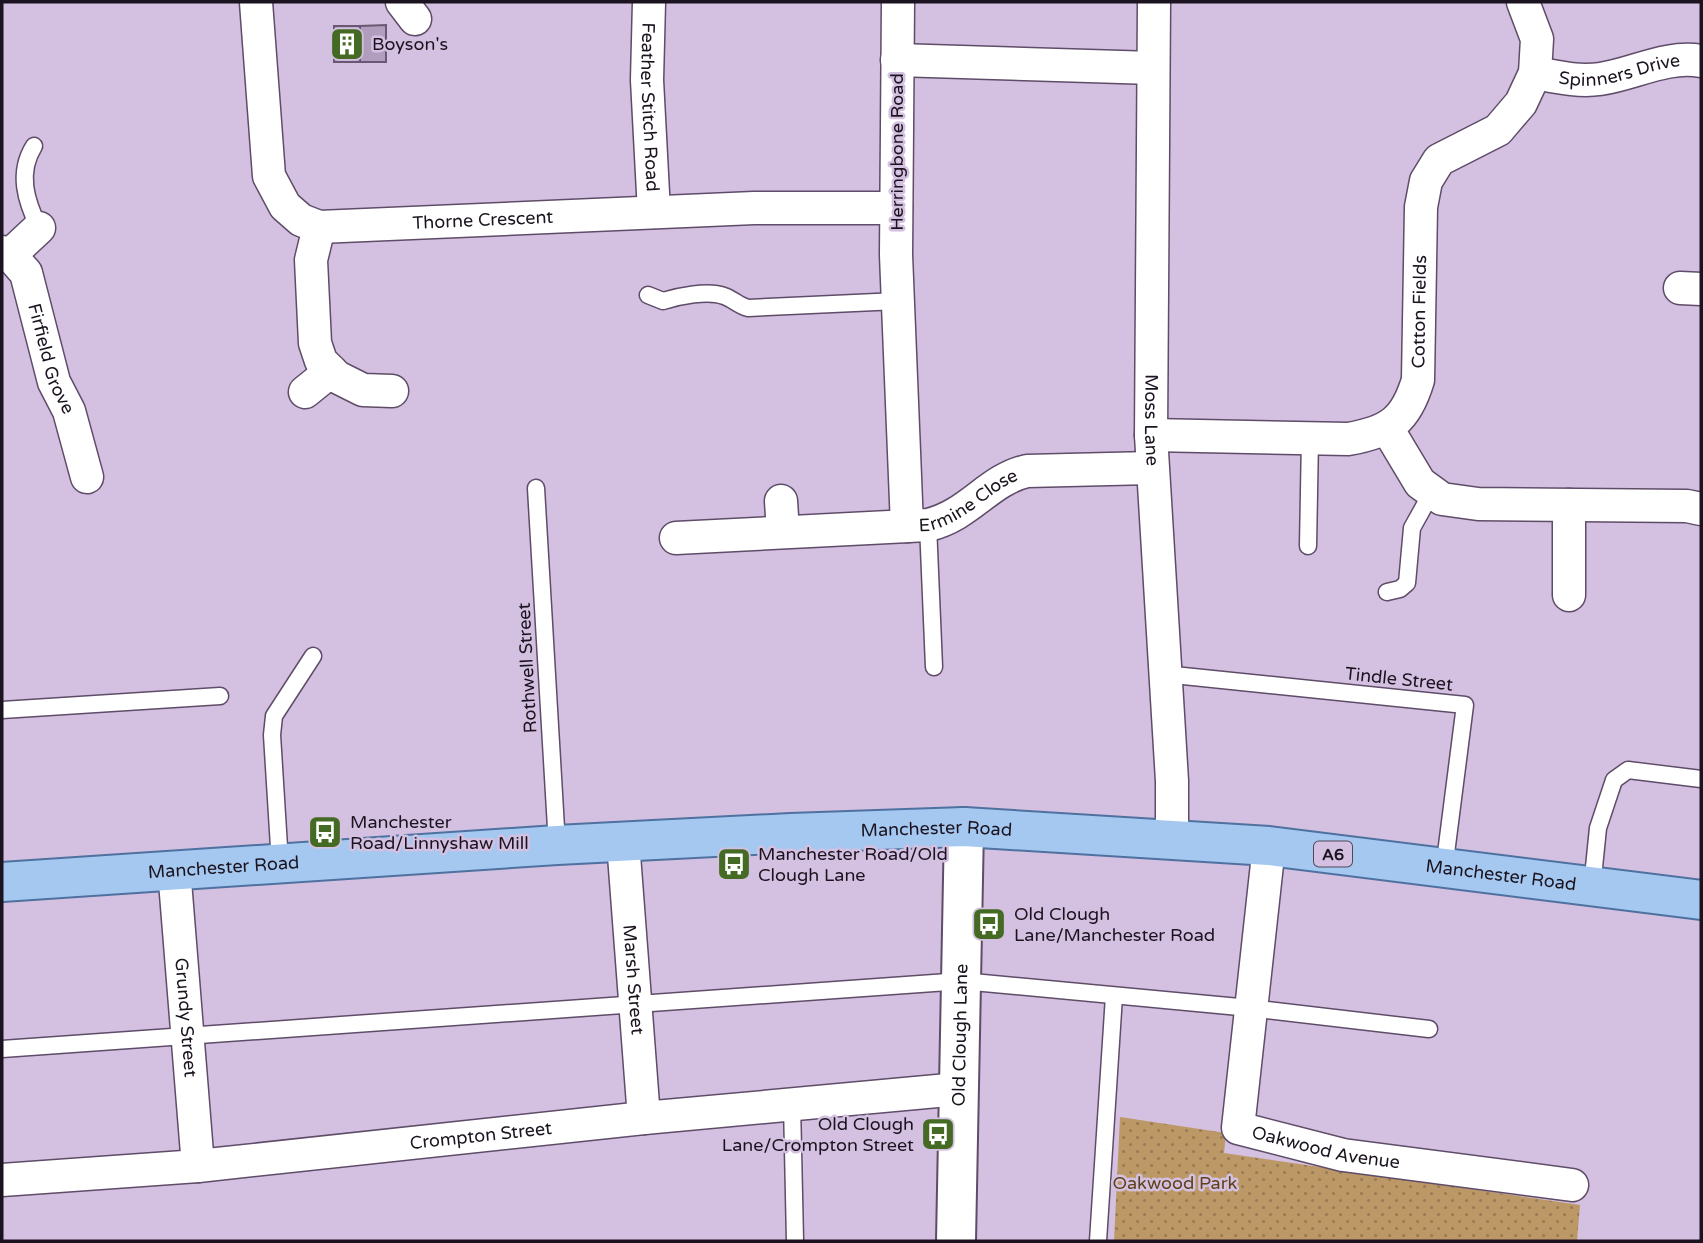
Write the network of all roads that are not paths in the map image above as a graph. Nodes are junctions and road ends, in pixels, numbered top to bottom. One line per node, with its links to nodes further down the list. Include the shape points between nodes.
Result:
1 (256, 2): 13 (street, via 269,176 285,206 301,220)
2 (649, 2): 12 (street, Feather Stitch Road, via 647,80)
3 (898, 2): 6 (street, Herringbone Road)
4 (1154, 2): 8 (street, Moss Lane)
5 (1523, 2): 9 (street, Cotton Fields, via 1537,39)
6 (897, 60): 8 (street); 11 (street, Herringbone Road)
7 (1701, 61): 9 (street, Spinners Drive, via 1660,63 1602,79)
8 (1153, 68): 22 (street, Moss Lane)
9 (1535, 73): 21 (street, Cotton Fields, via 1521,103 1498,130 1439,160 1426,181 1421,207 1418,380 1411,404)
10 (34, 146): 14 (lane, via 23,170)
11 (896, 208): 12 (street, Thorne Crescent); 17 (street, Herringbone Road)
12 (654, 212): 13 (street, Thorne Crescent)
13 (319, 227): 18 (street, via 312,260 315,343 321,361)
14 (39, 228): 15 (street)
15 (6, 254): 25 (street, Firfield Grove, via 26,273 54,382 69,411)
16 (648, 295): 17 (lane, via 663,301 680,296 724,296 748,308)
17 (898, 301): 31 (street, Herringbone Road)
18 (331, 371): 19 (street, via 363,390); 20 (street)
19 (392, 391)
20 (304, 392)
21 (1387, 428): 23 (street, Cotton Fields, via 1348,439); 27 (street, via 1420,483)
22 (1151, 435): 23 (street, Cotton Fields); 24 (street, Moss Lane)
23 (1310, 438): 34 (lane)
24 (1152, 468): 31 (street, Ermine Close, via 1027,471 1002,480 948,520); 39 (street, Moss Lane)
25 (86, 477)
26 (536, 488): 46 (lane, Rothwell Street)
27 (1432, 492): 29 (street, via 1442,499 1478,504); 35 (lane, via 1412,528 1407,583)
28 (781, 501): 32 (street)
29 (1569, 505): 30 (street); 36 (street)
30 (1701, 509)
31 (917, 525): 32 (street, Ermine Close); 38 (lane)
32 (783, 532): 33 (street, Ermine Close)
33 (676, 538)
34 (1308, 546)
35 (1387, 592)
36 (1569, 595)
37 (313, 656): 48 (lane, via 274,716)
38 (934, 667)
39 (1164, 674): 44 (street, Moss Lane); 50 (lane, Tindle Street, via 1465,705)
40 (220, 696): 41 (lane)
41 (2, 710)
42 (1701, 779): 52 (lane, via 1628,770 1620,774 1598,828)
43 (964, 827): 44 (main road, Manchester Road / A6); 45 (main road, Manchester Road / A6); 54 (street, Old Clough Lane)
44 (1172, 839): 47 (main road, Manchester Road / A6)
45 (623, 842): 46 (main road, Manchester Road / A6); 56 (street, Marsh Street)
46 (557, 845): 48 (main road, Manchester Road / A6)
47 (1269, 846): 50 (main road, Manchester Road / A6); 57 (street, Oakwood Avenue)
48 (280, 863): 49 (main road, Manchester Road / A6)
49 (174, 869): 51 (main road, Manchester Road / A6); 59 (street, Grundy Street)
50 (1444, 869): 52 (main road, Manchester Road / A6)
51 (2, 882)
52 (1592, 887): 53 (main road, Manchester Road / A6)
53 (1701, 900)
54 (962, 981): 55 (lane); 56 (lane); 61 (street, Old Clough Lane)
55 (1114, 996): 57 (lane); 69 (lane)
56 (635, 1003): 59 (lane); 63 (street, Marsh Street)
57 (1250, 1008): 58 (lane); 66 (street, Oakwood Avenue, via 1238,1128 1343,1155)
58 (1429, 1029)
59 (187, 1037): 60 (lane); 64 (street, Grundy Street)
60 (2, 1049)
61 (960, 1089): 62 (street, Crompton Street); 68 (street, Old Clough Lane)
62 (792, 1104): 63 (street, Crompton Street); 67 (lane)
63 (644, 1118): 64 (street, Crompton Street)
64 (198, 1166): 65 (street, Crompton Street)
65 (2, 1180)
66 (1573, 1185)
67 (795, 1241)
68 (956, 1241)
69 (1098, 1241)

